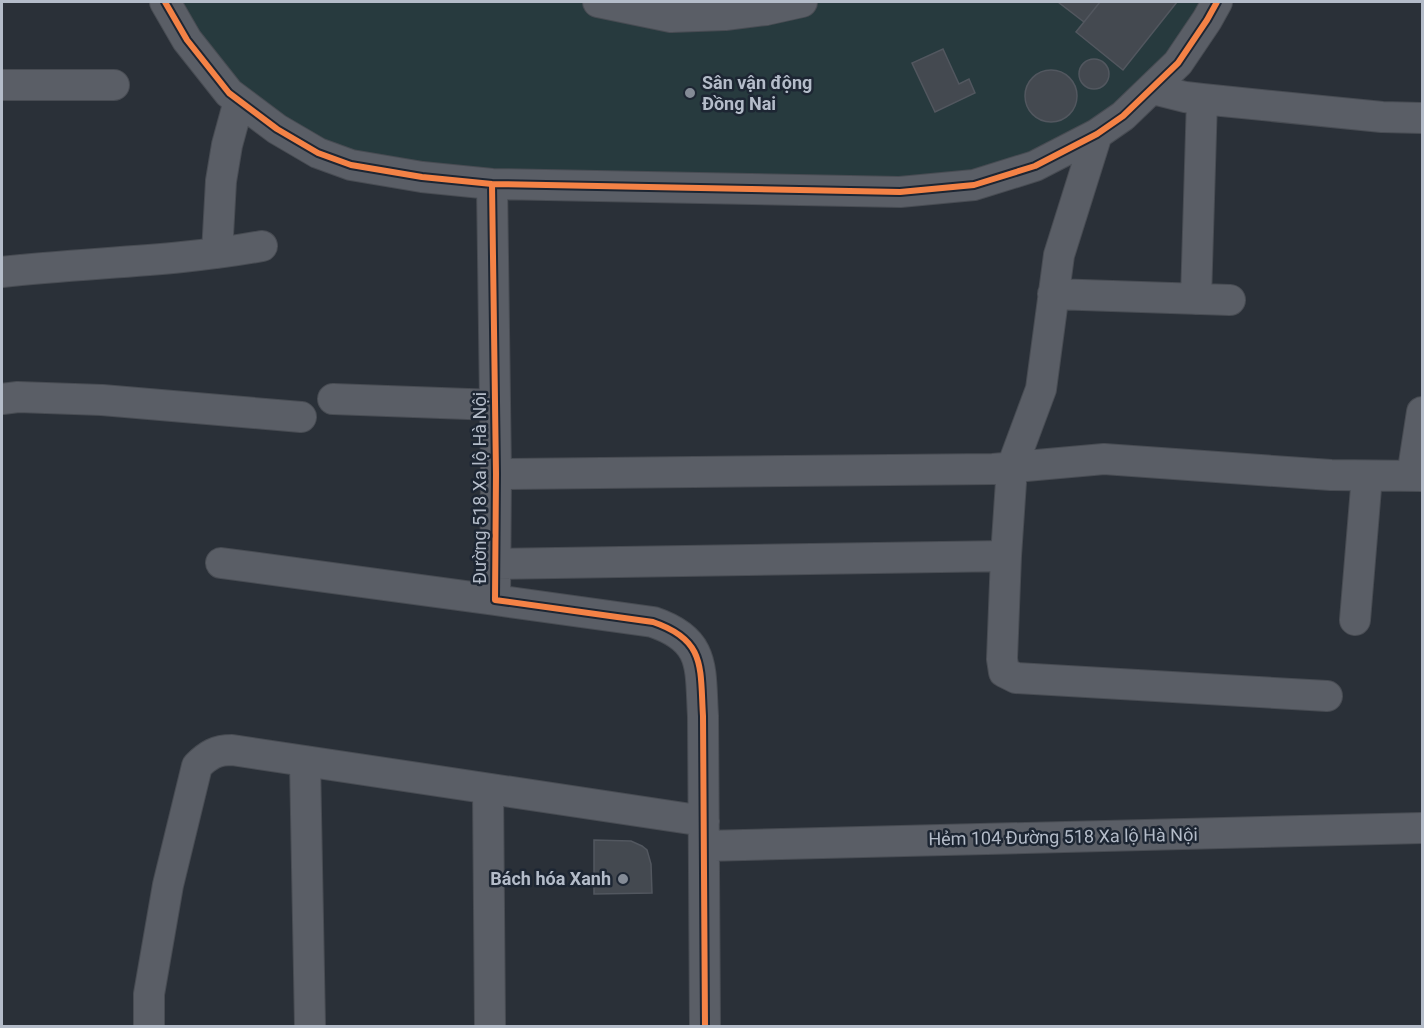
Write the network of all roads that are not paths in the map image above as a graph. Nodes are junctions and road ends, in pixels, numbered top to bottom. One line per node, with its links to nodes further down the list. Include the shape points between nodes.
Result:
1 (165, 2): 9 (street, via 187,40)
2 (598, 2): 3 (street, via 671,17 766,10)
3 (802, 2)
4 (1217, 2): 7 (street, via 1178,63)
5 (2, 85): 6 (street)
6 (114, 85)
7 (1153, 89): 8 (street); 11 (street)
8 (1202, 99): 10 (street); 17 (street)
9 (239, 101): 12 (street, via 308,147 351,165); 14 (street, via 226,145)
10 (1422, 118)
11 (1098, 134): 12 (street, via 1035,166 974,185 900,192); 16 (street, via 1059,255)
12 (492, 184): 21 (street, Đường 518 Xa lộ Hà Nội)
13 (262, 246): 14 (street)
14 (217, 254): 15 (street)
15 (2, 272)
16 (1053, 294): 17 (street); 24 (street, via 1041,389)
17 (1196, 299): 18 (street)
18 (1230, 300)
19 (2, 399): 23 (street, via 102,400)
20 (333, 399): 21 (street)
21 (495, 405): 25 (street, Đường 518 Xa lộ Hà Nội)
22 (1422, 412): 27 (street)
23 (301, 417)
24 (1012, 467): 25 (street); 26 (street, via 1104,459); 28 (street)
25 (496, 474): 30 (street, Đường 518 Xa lộ Hà Nội)
26 (1367, 476): 27 (street); 32 (street)
27 (1417, 476)
28 (1006, 556): 30 (street); 33 (street, via 1002,659 1004,672 1016,678)
29 (222, 562): 31 (street)
30 (496, 564): 31 (street, Đường 518 Xa lộ Hà Nội)
31 (495, 600): 37 (street, Đường 518 Xa lộ Hà Nội, via 653,622 682,635 694,648 701,677)
32 (1355, 620)
33 (1327, 696)
34 (305, 761): 35 (street, Hẻm 104 Đường 518 Xa lộ Hà Nội); 38 (street, Hẻm 104 Đường 518 Xa lộ Hà Nội, via 222,750 208,754 197,766 168,885 148,994); 39 (street)
35 (488, 789): 37 (street, Hẻm 104 Đường 518 Xa lộ Hà Nội); 40 (street)
36 (1422, 828): 37 (street, Hẻm 104 Đường 518 Xa lộ Hà Nội)
37 (704, 834): 41 (street, Đường 518 Xa lộ Hà Nội)
38 (149, 1026)
39 (310, 1026)
40 (490, 1026)
41 (705, 1026)

